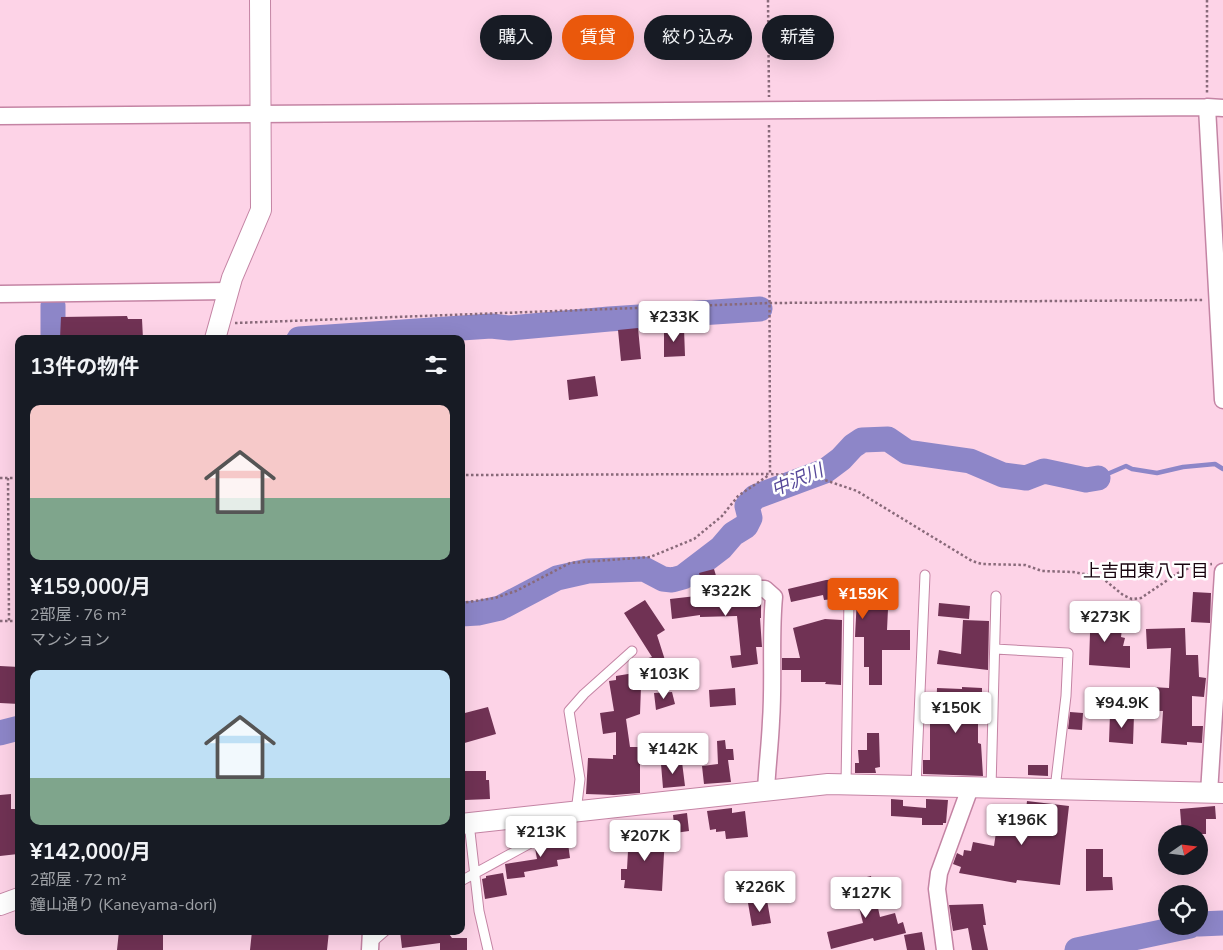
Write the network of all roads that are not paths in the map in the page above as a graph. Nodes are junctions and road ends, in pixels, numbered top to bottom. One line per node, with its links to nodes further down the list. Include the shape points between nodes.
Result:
1 (260, 0): 3 (street)
2 (1215, 107): 3 (street); 8 (street, via 1217,300)
3 (261, 114): 4 (street); 5 (street, via 261,210)
4 (0, 116)
5 (229, 291): 6 (street); 7 (street)
6 (0, 294)
7 (217, 331)
8 (1223, 400)
9 (1218, 568): 22 (street)
10 (925, 575): 17 (lane)
11 (722, 588): 21 (street, via 765,589 774,597)
12 (996, 596): 14 (lane)
13 (849, 599): 16 (lane)
14 (995, 650): 19 (lane); 20 (lane, via 1068,653)
15 (632, 651): 23 (lane, via 569,711 580,779)
16 (846, 785): 17 (street); 21 (street)
17 (916, 786): 18 (street)
18 (970, 788): 19 (street); 30 (street, via 939,873 937,889)
19 (991, 788): 20 (street)
20 (1055, 790): 22 (street)
21 (766, 791): 23 (street)
22 (1216, 793)
23 (571, 812): 24 (street); 25 (lane, via 547,834)
24 (465, 823): 25 (lane)
25 (474, 875): 26 (lane); 29 (lane)
26 (465, 879)
27 (15, 899): 28 (street)
28 (0, 904)
29 (488, 950)
30 (945, 950)

